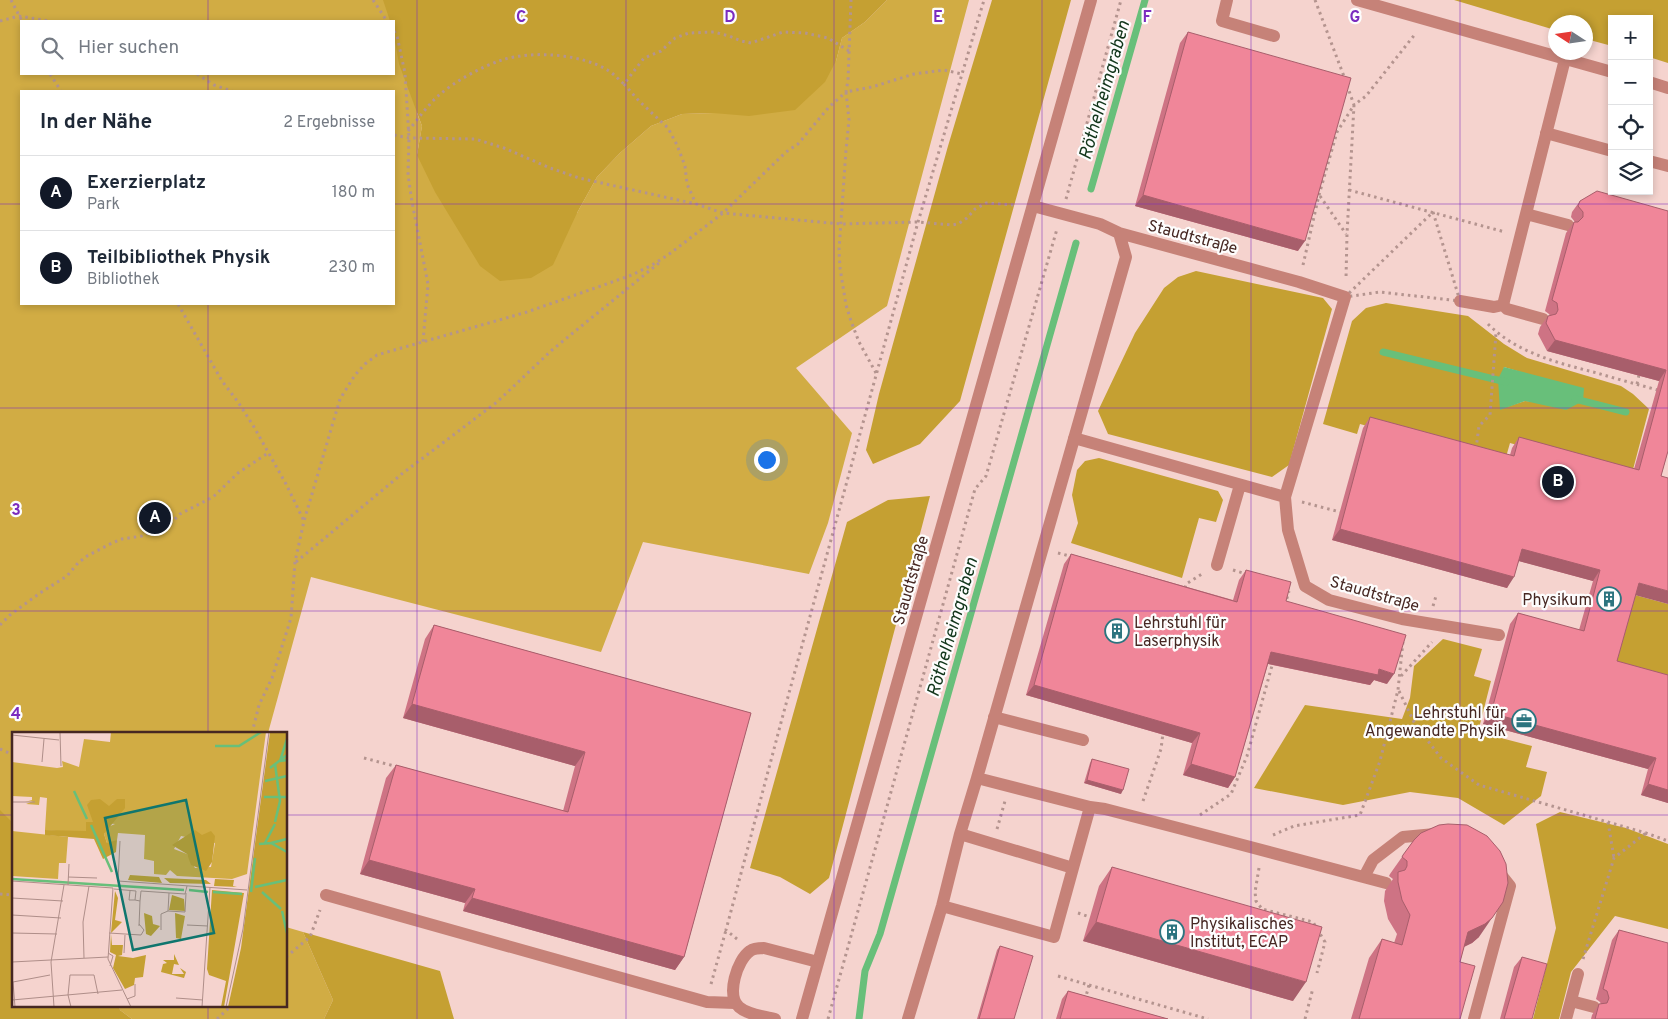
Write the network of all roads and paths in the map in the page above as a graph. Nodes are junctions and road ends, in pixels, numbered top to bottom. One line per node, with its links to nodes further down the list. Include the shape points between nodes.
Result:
1 (11, 0): 10 (path)
2 (373, 0): 13 (path)
3 (851, 0): 18 (path)
4 (984, 0): 23 (path)
5 (1091, 0): 43 (street, Staudtstraße)
6 (1121, 0): 46 (path)
7 (1227, 0): 17 (street, via 1222,21)
8 (1315, 0): 32 (path)
9 (1356, 0): 14 (street)
10 (19, 16): 11 (path); 12 (path); 15 (path)
11 (21, 20)
12 (43, 20)
13 (386, 20)
14 (1427, 20): 19 (street); 32 (path, via 1366,96)
15 (0, 21)
16 (395, 33): 33 (path, via 405,73)
17 (1274, 36)
18 (849, 50): 27 (path, via 828,38 806,33 783,32 751,43 714,32 689,33 644,58); 31 (path)
19 (1548, 54)
20 (1565, 60): 34 (street)
21 (1569, 60): 22 (street)
22 (1608, 71)
23 (962, 74): 31 (path, via 944,70 914,74); 48 (path)
24 (51, 75): 29 (path)
25 (199, 75): 30 (path)
26 (1653, 83): 28 (street)
27 (624, 84): 33 (path, via 609,71 590,62 566,57 544,54 502,60 464,78 438,96); 42 (path, via 668,128 685,166)
28 (1668, 88)
29 (60, 90)
30 (229, 90)
31 (846, 92): 45 (path, via 798,144); 49 (path, via 849,120)
32 (1354, 105): 40 (path); 41 (path, via 1337,132)
33 (408, 131): 36 (path)
34 (1546, 133): 37 (street); 47 (street)
35 (395, 135): 36 (path)
36 (409, 138): 42 (path, via 475,139 579,178); 62 (path, via 408,175 428,284)
37 (1608, 150)
38 (1653, 162): 39 (street)
39 (1668, 166)
40 (1349, 190): 44 (path); 52 (path)
41 (1319, 195): 52 (path); 55 (path)
42 (696, 204): 45 (path)
43 (1034, 206): 46 (street, Staudtstraße); 48 (path, via 992,202 980,206 958,224); 122 (street, Staudtstraße)
44 (1433, 212): 53 (path); 56 (path); 57 (path)
45 (723, 213): 49 (path); 54 (path)
46 (1062, 213): 51 (street, Staudtstraße); 139 (path, via 986,476 974,489)
47 (1526, 214): 50 (street); 53 (street)
48 (918, 222): 49 (path); 63 (path)
49 (842, 224): 63 (path, via 839,250 846,305 859,342)
50 (1568, 225)
51 (1119, 233): 55 (street, Staudtstraße); 67 (street, via 1126,257)
52 (1347, 234): 56 (path)
53 (1520, 236): 59 (street)
54 (668, 255): 62 (path, via 632,275 527,312); 76 (path, via 552,350 497,402 403,473)
55 (1299, 282): 56 (street, Staudtstraße)
56 (1345, 297): 57 (path, via 1380,292); 71 (street, Staudtstraße)
57 (1463, 302): 59 (street, via 1494,307); 61 (path)
58 (179, 305): 69 (path)
59 (1503, 305): 60 (street)
60 (1543, 319)
61 (1496, 332): 65 (path, via 1548,360); 68 (path, via 1490,415 1479,426)
62 (423, 342): 73 (path, via 378,355 365,364 345,389)
63 (876, 373): 119 (path)
64 (1639, 375): 65 (path)
65 (1637, 384): 66 (path)
66 (1668, 392)
67 (1074, 438): 70 (street); 74 (street)
68 (1476, 450)
69 (268, 454): 73 (path); 84 (path, via 238,473 213,497 180,514 172,522 142,536 122,539 87,556 68,576 40,593)
70 (1240, 485): 71 (street); 77 (street)
71 (1285, 498): 72 (path); 80 (street, Staudtstraße, via 1288,530)
72 (1340, 512)
73 (304, 521): 76 (path)
74 (1043, 549): 75 (path); 90 (street)
75 (1079, 559)
76 (295, 562): 92 (path, via 291,618 272,678 259,704)
77 (1217, 565): 78 (path)
78 (1254, 577)
79 (1186, 584): 81 (path)
80 (1305, 586): 82 (path, via 1290,588); 83 (street, Staudtstraße, via 1329,600)
81 (1184, 592)
82 (1283, 613)
83 (1402, 620): 85 (street, Staudtstraße); 88 (path, via 1404,646)
84 (0, 625)
85 (1446, 626): 86 (street, Staudtstraße); 88 (path)
86 (1499, 635)
87 (1276, 653): 103 (path, via 1247,756 1231,794)
88 (1400, 677): 89 (path)
89 (1398, 690): 102 (path, via 1416,724 1441,758 1479,785); 109 (path, via 1380,762 1360,815 1287,829 1272,836)
90 (994, 717): 93 (street); 98 (street)
91 (1166, 724): 101 (path, via 1161,749)
92 (252, 732)
93 (1083, 740)
94 (0, 749): 95 (path)
95 (12, 754)
96 (364, 758): 97 (path)
97 (399, 768)
98 (977, 778): 99 (street); 106 (street)
99 (1009, 786): 100 (street); 108 (path)
100 (1090, 807): 101 (street); 112 (street)
101 (1137, 818): 103 (street)
102 (1608, 822): 105 (path); 110 (path)
103 (1182, 829): 109 (street)
104 (1450, 832): 113 (street, via 1403,837 1374,860)
105 (1646, 833): 107 (path); 110 (path)
106 (960, 834): 108 (street); 116 (street)
107 (1668, 841)
108 (993, 844): 112 (street)
109 (1262, 850): 113 (street); 123 (path, via 1256,902 1262,909 1313,922 1325,942)
110 (1614, 858): 124 (path)
111 (1493, 865): 143 (street, via 1510,886)
112 (1073, 868): 116 (street, via 1054,937)
113 (1364, 878): 114 (street)
114 (1386, 883)
115 (326, 895): 121 (path, via 310,937); 129 (street)
116 (942, 906): 140 (street)
117 (1081, 914): 118 (path)
118 (1090, 917)
119 (726, 930): 120 (path); 129 (path)
120 (751, 950): 122 (street, via 764,948); 130 (street, via 739,965 733,989)
121 (288, 955)
122 (818, 962): 138 (street, Staudtstraße)
123 (1317, 973)
124 (1578, 974): 128 (street)
125 (1058, 976): 126 (path)
126 (1089, 985): 131 (path); 141 (path)
127 (1313, 988): 142 (path)
128 (1571, 1001): 134 (street); 144 (street)
129 (707, 1002): 130 (street)
130 (736, 1003): 137 (street, via 745,1011)
131 (1083, 1005)
132 (226, 1006): 135 (path)
133 (231, 1006): 135 (path)
134 (1594, 1007)
135 (223, 1013): 136 (path)
136 (217, 1019)
137 (776, 1019)
138 (802, 1019)
139 (828, 1019)
140 (908, 1019)
141 (1208, 1019)
142 (1305, 1019)
143 (1474, 1019)
144 (1566, 1019)

